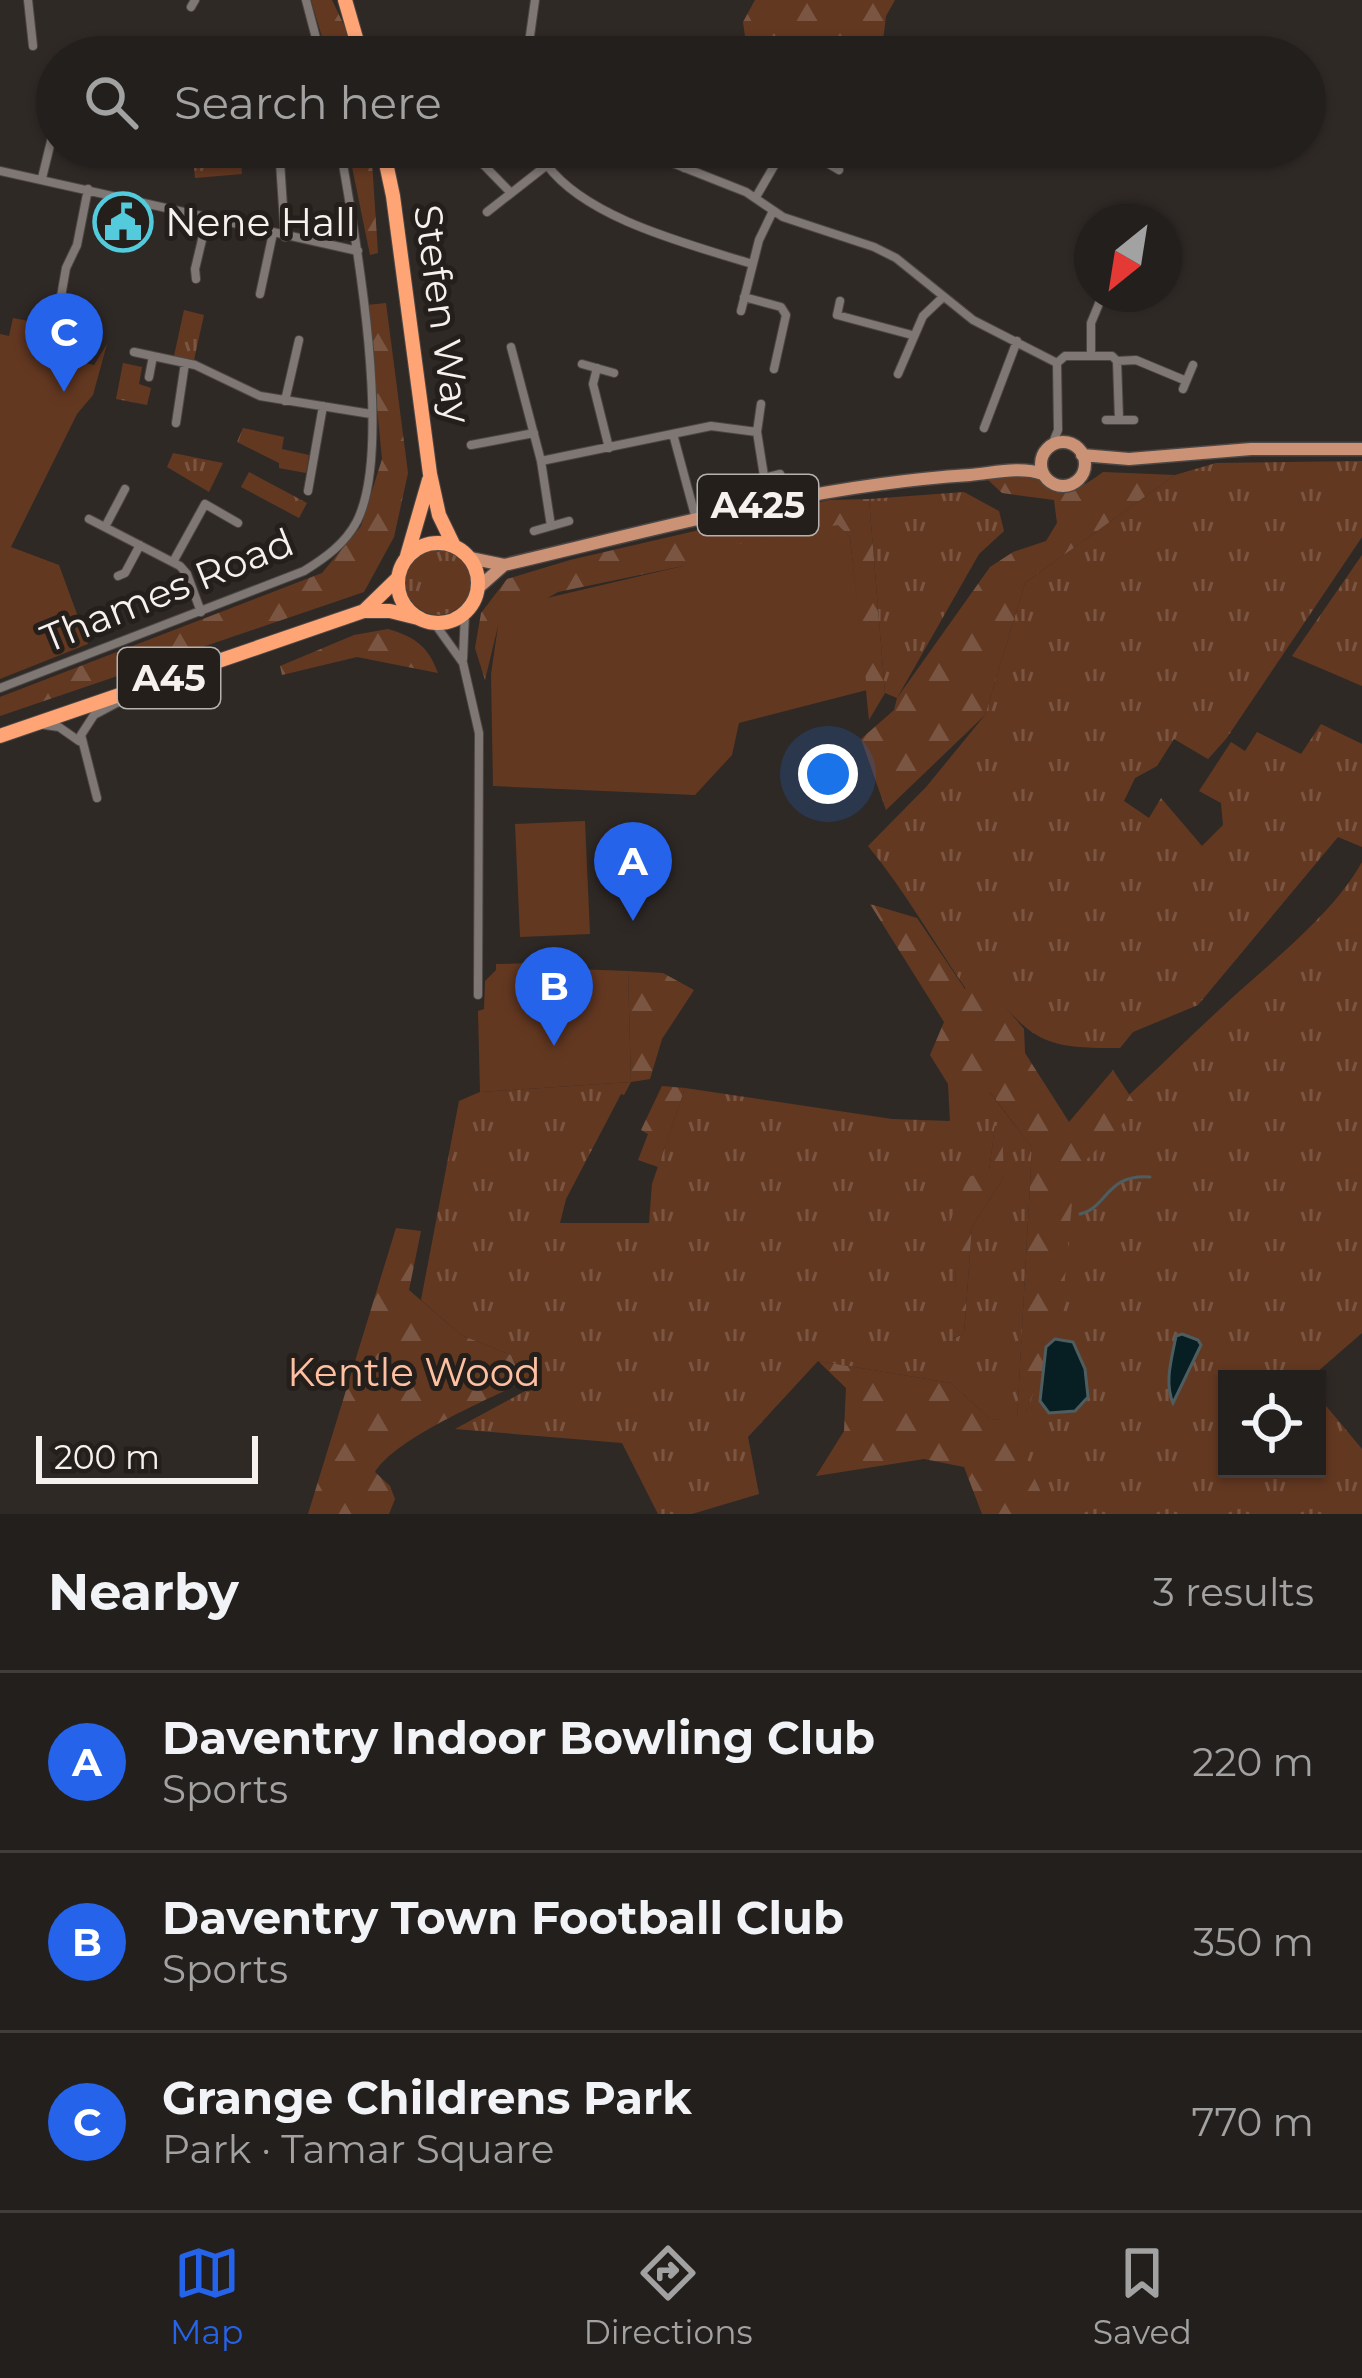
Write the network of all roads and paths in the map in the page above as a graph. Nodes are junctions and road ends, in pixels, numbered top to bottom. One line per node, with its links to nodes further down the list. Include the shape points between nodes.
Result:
1 (28, 0): 8 (street)
2 (306, 0): 5 (street)
3 (345, 0): 6 (highway)
4 (535, 0): 7 (street)
5 (315, 36)
6 (353, 36)
7 (530, 36)
8 (32, 46)
9 (45, 168): 21 (street)
10 (281, 168): 29 (street)
11 (344, 168): 30 (street, Thames Road)
12 (389, 168): 76 (highway, Stefen Way)
13 (487, 168): 23 (street)
14 (543, 168): 23 (street)
15 (550, 168): 31 (street, via 611,212)
16 (684, 168): 24 (street)
17 (773, 168): 24 (street)
18 (836, 168): 19 (street)
19 (839, 170)
20 (0, 171): 21 (street)
21 (42, 178): 22 (street)
22 (88, 189): 27 (street); 39 (street)
23 (511, 193): 26 (street)
24 (756, 198): 25 (street)
25 (772, 211): 31 (street); 35 (street, via 896,258)
26 (487, 212)
27 (207, 219): 28 (street); 32 (street)
28 (273, 233): 29 (street); 33 (street)
29 (285, 237): 30 (street)
30 (358, 251): 60 (street, Thames Road)
31 (752, 264): 34 (street)
32 (196, 279)
33 (260, 294)
34 (744, 297): 37 (street); 53 (street, via 786,315)
35 (943, 297): 40 (street); 42 (street)
36 (840, 301): 40 (street, via 837,315)
37 (741, 311)
38 (1098, 312): 46 (street)
39 (55, 331)
40 (912, 335): 55 (street)
41 (299, 340): 57 (street)
42 (1017, 341): 49 (street); 65 (street)
43 (511, 347): 67 (street)
44 (134, 352): 45 (street)
45 (153, 356): 48 (street); 56 (street)
46 (1091, 356): 47 (street); 49 (street)
47 (1117, 361): 51 (street, via 1136,360 1183,385); 61 (street)
48 (185, 363): 57 (street); 64 (street)
49 (1057, 363): 69 (street)
50 (582, 364): 52 (street)
51 (1193, 365)
52 (598, 368): 54 (street); 71 (street, via 593,384)
53 (774, 369)
54 (614, 373)
55 (898, 374)
56 (149, 377)
57 (285, 401): 59 (street)
58 (761, 404): 66 (street)
59 (322, 406): 60 (street); 81 (street)
60 (370, 414): 99 (street, Thames Road, via 367,492 338,547 304,571)
61 (1119, 419): 62 (street); 63 (street)
62 (1106, 420)
63 (1134, 420)
64 (176, 423)
65 (989, 423)
66 (757, 432): 68 (street, via 711,426); 78 (street)
67 (534, 433): 70 (street); 73 (street)
68 (673, 434): 71 (street); 83 (street)
69 (1057, 439): 74 (main road, via 1076,447); 75 (main road)
70 (470, 445)
71 (609, 448): 73 (street)
72 (1362, 448): 74 (main road)
73 (541, 461): 86 (street)
74 (1083, 462): 75 (main road, via 1076,482 1062,486 1048,481)
75 (1042, 467): 83 (main road, A425, via 793,497)
76 (430, 474): 90 (highway); 92 (highway)
77 (780, 474): 78 (street)
78 (764, 476): 79 (street)
79 (751, 481)
80 (125, 489): 87 (street)
81 (308, 490)
82 (89, 519): 87 (street)
83 (697, 520): 94 (main road, A425)
84 (569, 521): 86 (street)
85 (238, 523): 93 (street, via 205,504)
86 (551, 526): 88 (street)
87 (105, 527): 89 (street)
88 (534, 531)
89 (140, 545): 93 (street); 95 (street)
90 (454, 546): 91 (highway); 92 (highway, via 424,546)
91 (470, 558): 94 (main road); 97 (highway)
92 (405, 561): 96 (highway)
93 (173, 562): 99 (street, via 187,574)
94 (504, 565): 97 (main road)
95 (118, 576)
96 (398, 578): 98 (highway, A45); 101 (highway, via 401,600)
97 (478, 588): 100 (highway)
98 (364, 610): 101 (highway, A45); 105 (highway, A45)
99 (201, 612): 104 (street, Thames Road)
100 (465, 613): 102 (highway); 103 (street)
101 (418, 618): 102 (highway)
102 (435, 624): 103 (street)
103 (463, 663): 110 (street, via 478,733)
104 (0, 688)
105 (140, 688): 106 (highway, A45); 108 (street, via 86,721)
106 (33, 724): 107 (highway, A45); 108 (street, via 59,727)
107 (0, 736)
108 (80, 742): 109 (street)
109 (97, 798)
110 (478, 995)

